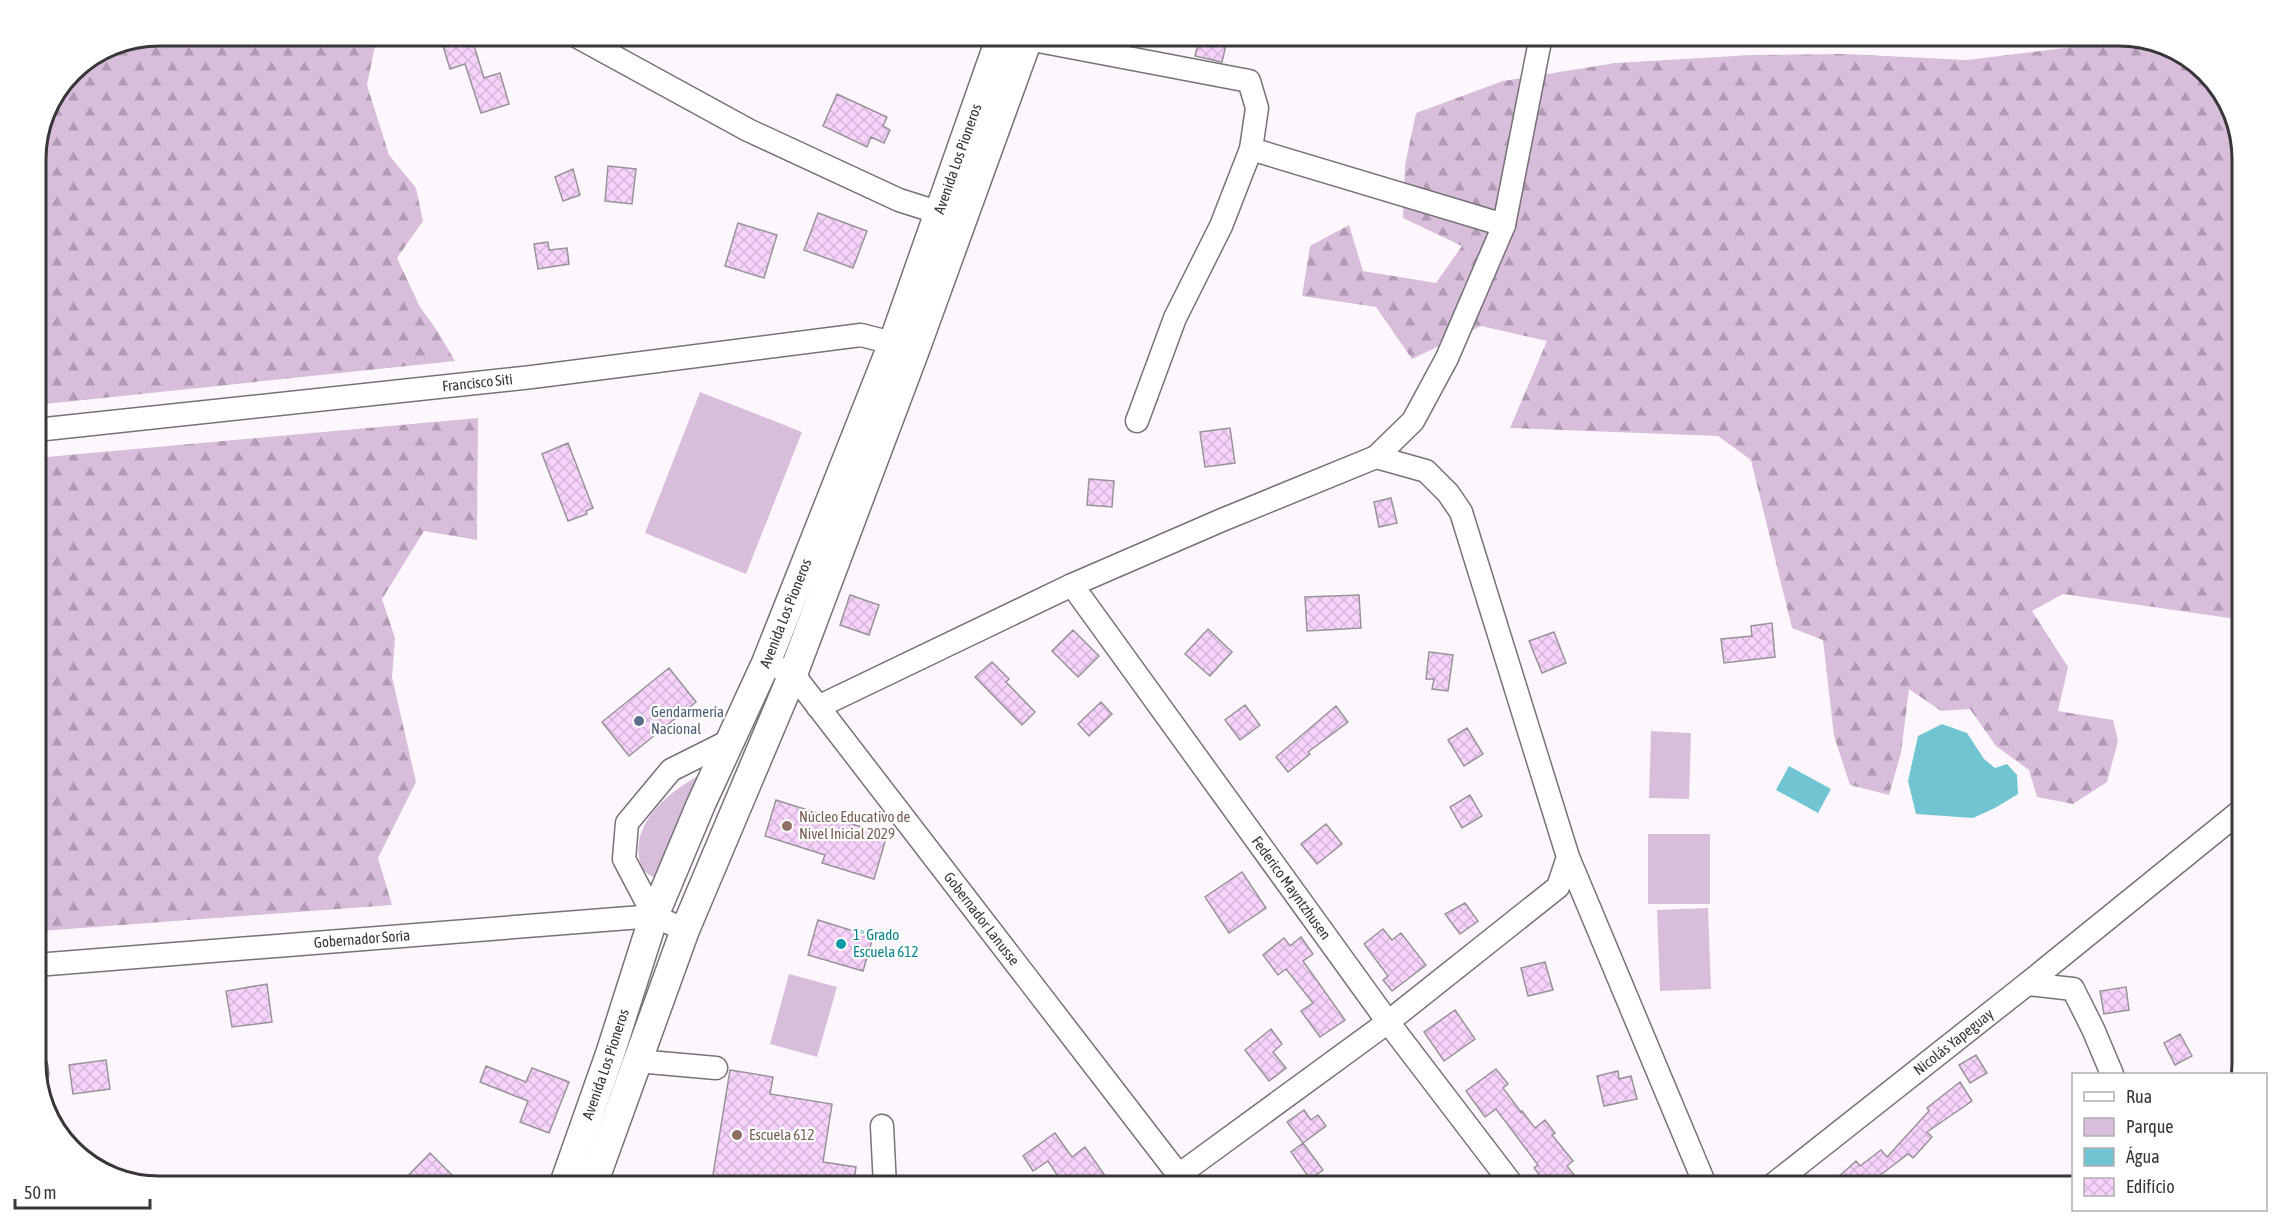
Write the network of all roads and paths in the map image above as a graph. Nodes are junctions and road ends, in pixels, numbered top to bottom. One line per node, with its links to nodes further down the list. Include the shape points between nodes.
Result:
1 (1539, 46): 8 (street)
2 (596, 47): 7 (street, via 748,130 899,200)
3 (1015, 47): 7 (main road, Avenida Los Pioneros)
4 (1015, 47): 9 (main road, Avenida Los Pioneros)
5 (1069, 47): 6 (street, via 1249,81 1257,108)
6 (1251, 149): 8 (street); 10 (street, via 1221,226 1175,318)
7 (940, 213): 9 (main road, Avenida Los Pioneros)
8 (1504, 225): 12 (street, via 1447,358 1413,421)
9 (904, 346): 11 (street, Francisco Siti, via 861,335 532,377); 14 (main road, Avenida Los Pioneros); 15 (main road, Avenida Los Pioneros)
10 (1137, 422)
11 (47, 429)
12 (1376, 457): 13 (street); 19 (street, via 1426,471 1461,512)
13 (1072, 585): 16 (street); 24 (street, Federico Mayntzhusen)
14 (766, 663): 15 (street, Gobernador Lanusse); 17 (main road, Avenida Los Pioneros)
15 (793, 675): 16 (street, Gobernador Lanusse); 21 (main road, Avenida Los Pioneros)
16 (818, 707): 32 (street, Gobernador Lanusse)
17 (731, 740): 20 (main road, Avenida Los Pioneros); 20 (street, via 671,770 627,823 624,859)
18 (2232, 818): 23 (street, Nicolás Yapeguay)
19 (1568, 857): 24 (street, via 1558,887); 35 (street)
20 (654, 916): 21 (street, Gobernador Soria); 22 (street, Gobernador Soria); 29 (main road, Avenida Los Pioneros)
21 (685, 930): 25 (main road, Avenida Los Pioneros)
22 (47, 964)
23 (2027, 984): 27 (street, via 2073,988); 36 (street, Nicolás Yapeguay)
24 (1388, 1022): 33 (street); 34 (street, Federico Mayntzhusen)
25 (637, 1061): 26 (street); 30 (main road, Avenida Los Pioneros)
26 (716, 1068)
27 (2112, 1073)
28 (882, 1126): 31 (street)
29 (567, 1176)
30 (596, 1176)
31 (884, 1176)
32 (1180, 1176)
33 (1190, 1176)
34 (1506, 1176)
35 (1701, 1176)
36 (1784, 1176)

